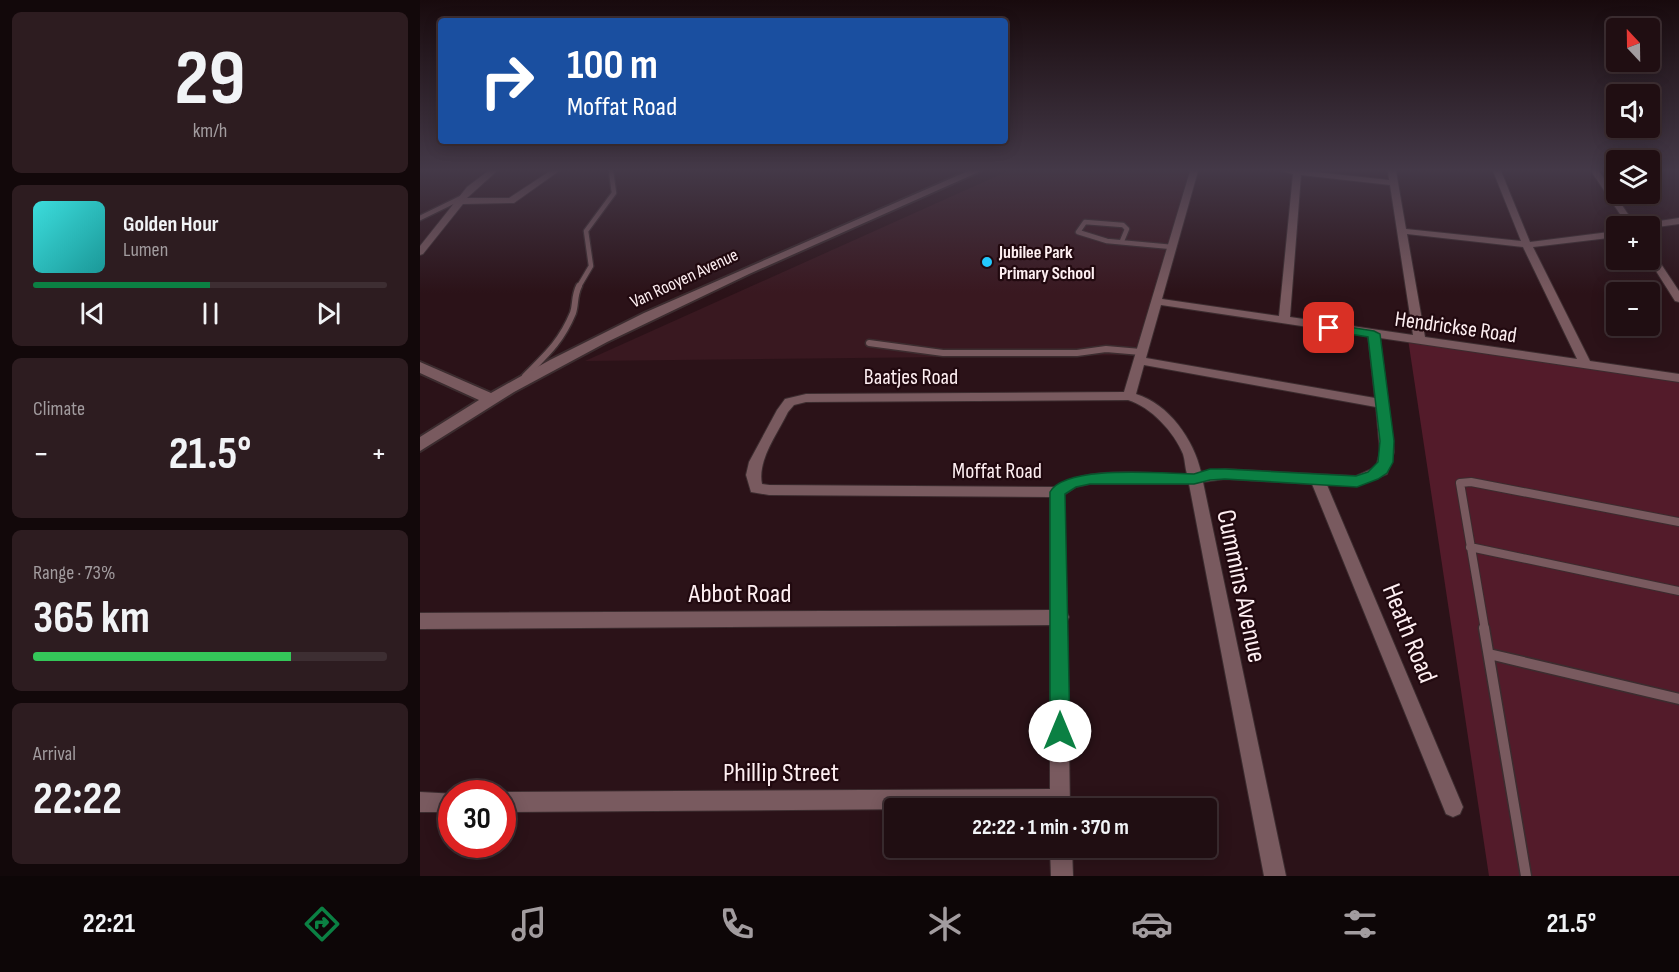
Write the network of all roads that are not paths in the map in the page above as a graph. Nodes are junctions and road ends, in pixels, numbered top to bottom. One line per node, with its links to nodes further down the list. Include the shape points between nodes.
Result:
1 (453, 212): 15 (street)
2 (598, 212): 27 (lane, via 588,224 584,242 591,266 574,295 571,319 559,342)
3 (882, 212): 27 (street, Van Rooyen Avenue, via 702,290)
4 (1182, 212): 14 (street)
5 (1293, 212): 19 (street)
6 (1399, 212): 10 (street)
7 (1514, 212): 13 (street)
8 (1679, 221): 9 (street)
9 (1660, 224)
10 (1403, 231): 13 (street); 21 (street)
11 (1606, 235): 13 (street)
12 (1122, 241): 12 (lane, via 1081,236 1078,232 1085,222 1123,225 1127,227); 14 (lane)
13 (1527, 245): 24 (street)
14 (1172, 247): 18 (street)
15 (420, 252)
16 (1660, 270): 17 (street)
17 (1679, 299)
18 (1156, 301): 19 (street, Hendrickse Road); 23 (street)
19 (1284, 321): 20 (street, Hendrickse Road)
20 (1374, 334): 21 (street, Hendrickse Road); 30 (street, Moffat Road)
21 (1420, 341): 24 (street, Hendrickse Road)
22 (869, 343): 23 (lane, via 943,353 1077,353 1106,349)
23 (1139, 356): 28 (street); 30 (street)
24 (1585, 364): 26 (street, Hendrickse Road)
25 (420, 367): 29 (street)
26 (1679, 378)
27 (518, 384): 29 (street, Van Rooyen Avenue)
28 (1129, 396): 32 (street, Cummins Avenue, via 1147,403 1179,435 1190,455); 34 (street, Baatjes Road, via 806,398 789,402 756,462)
29 (491, 399): 31 (street, Van Rooyen Avenue)
30 (1382, 404): 33 (street, Moffat Road, via 1387,441 1382,470 1357,481)
31 (420, 446)
32 (1194, 479): 33 (street, Moffat Road, via 1225,474); 35 (street, Moffat Road, via 1090,479); 51 (street, Cummins Avenue)
33 (1317, 479): 48 (street, Heath Road)
34 (756, 488): 35 (street, Moffat Road)
35 (1057, 492): 39 (street)
36 (1679, 522): 37 (lane, via 1466,481 1459,484)
37 (1470, 547): 38 (lane); 41 (lane)
38 (1679, 591)
39 (1060, 617): 40 (street, Abbot Road); 43 (street)
40 (420, 621)
41 (1489, 654): 42 (lane); 52 (lane)
42 (1679, 699)
43 (1060, 798)
44 (420, 802): 45 (street)
45 (438, 802)
46 (516, 802): 47 (street, Phillip Street)
47 (884, 803)
48 (1453, 807)
49 (1061, 858): 50 (street)
50 (1062, 876)
51 (1275, 876)
52 (1526, 876)

